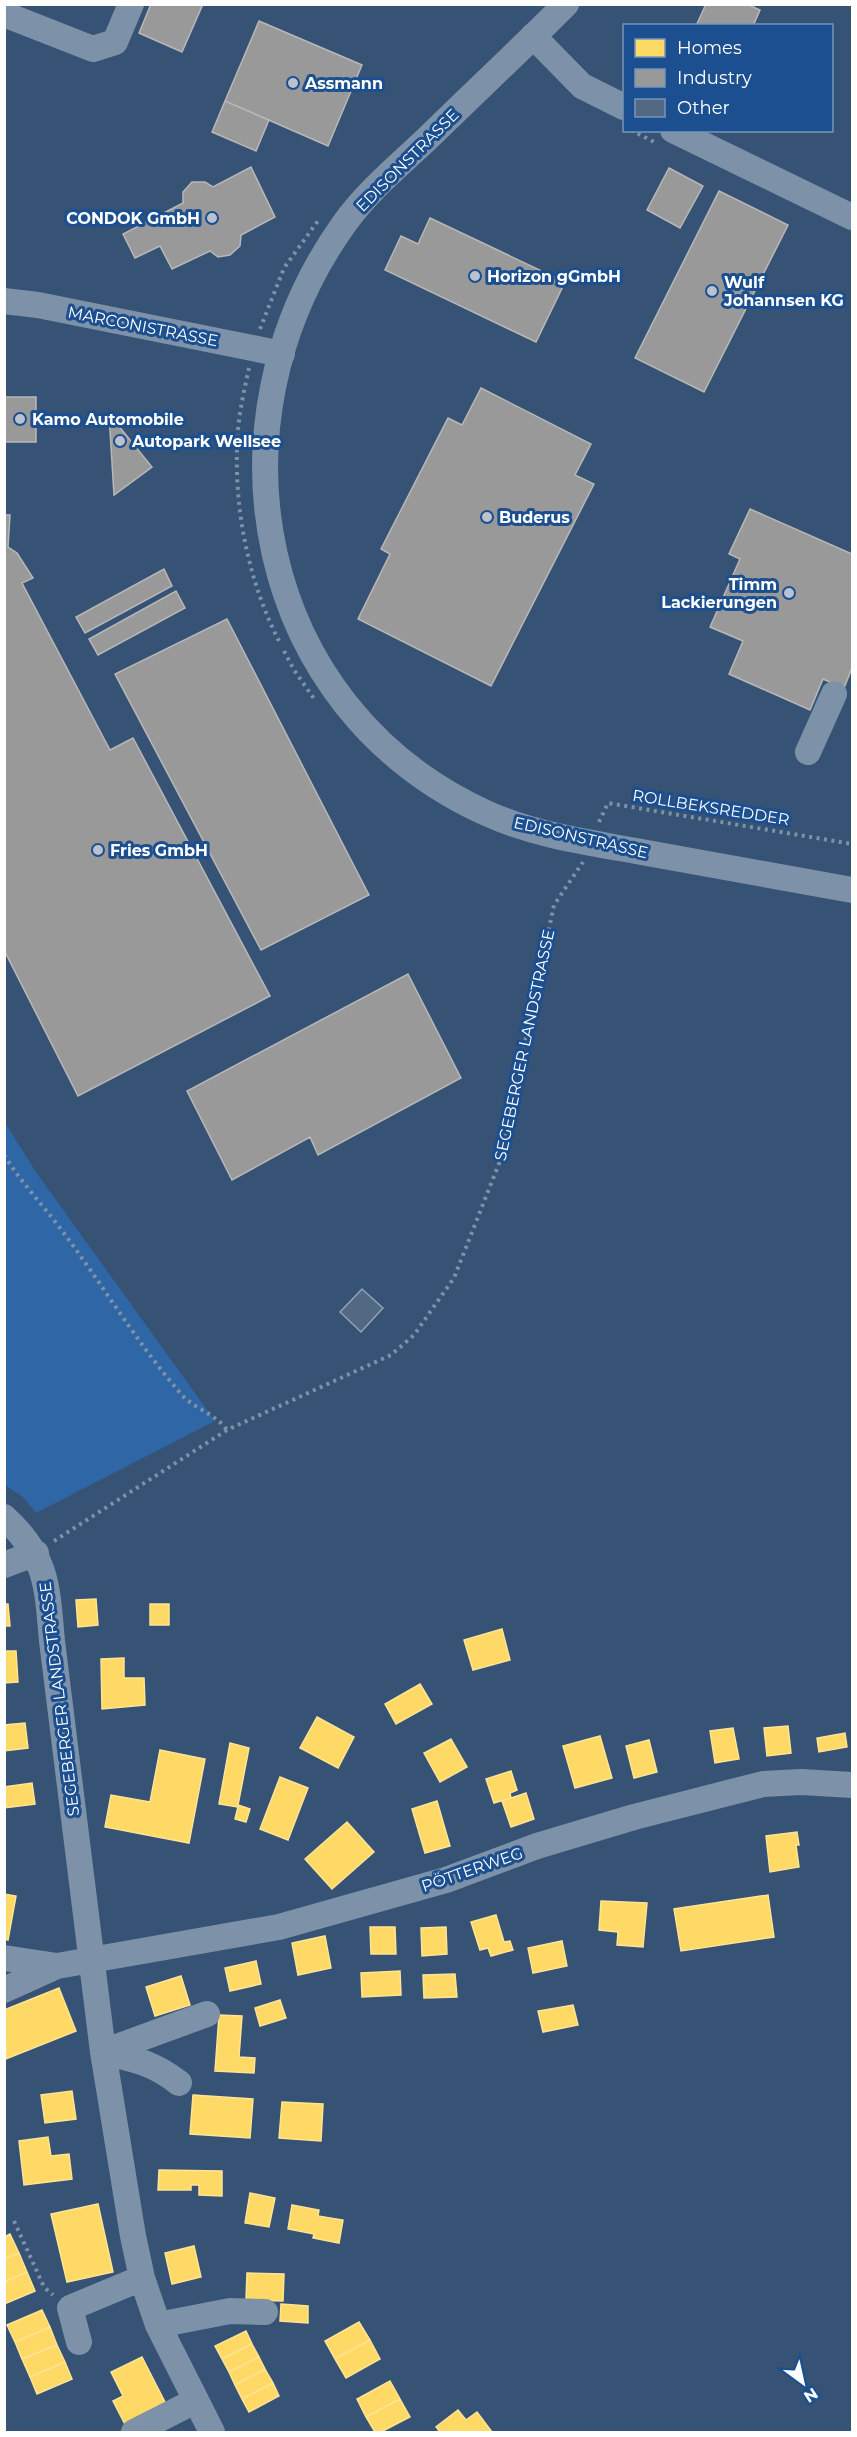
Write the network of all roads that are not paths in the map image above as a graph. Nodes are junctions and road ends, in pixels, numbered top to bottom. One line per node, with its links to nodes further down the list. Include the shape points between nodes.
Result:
1 (131, 4): 3 (street, via 116,42 93,49)
2 (566, 4): 4 (street, EDISONSTRASSE)
3 (4, 14)
4 (533, 36): 5 (street, via 582,86); 9 (street, EDISONSTRASSE, via 345,223 307,287)
5 (623, 106)
6 (677, 132): 7 (street)
7 (852, 217)
8 (4, 302): 9 (street, MARCONISTRASSE, via 38,304)
9 (282, 354): 12 (street, EDISONSTRASSE, via 272,389 265,467 268,526 281,585 320,669 374,735 405,763 462,801 497,818 539,831 582,855)
10 (834, 694): 11 (street)
11 (808, 752)
12 (852, 890)
13 (4, 1517): 14 (street)
14 (36, 1553): 15 (street); 18 (street, SEGEBERGER LANDSTRASSE, via 46,1581)
15 (4, 1565)
16 (852, 1785): 18 (street, PÖTTERWEG, via 763,1784 634,1817 537,1846 446,1880 279,1927)
17 (4, 1958): 19 (street)
18 (91, 1959): 19 (street, PÖTTERWEG); 22 (street, SEGEBERGER LANDSTRASSE)
19 (57, 1966): 20 (street)
20 (4, 1990)
21 (207, 2014): 22 (street)
22 (103, 2052): 23 (street, via 147,2062); 24 (street, SEGEBERGER LANDSTRASSE)
23 (179, 2083)
24 (142, 2278): 26 (street, SEGEBERGER LANDSTRASSE); 27 (street, via 70,2308)
25 (265, 2312): 26 (street, via 230,2311)
26 (158, 2325): 28 (street, SEGEBERGER LANDSTRASSE)
27 (79, 2342)
28 (195, 2401): 29 (street); 30 (street, SEGEBERGER LANDSTRASSE)
29 (134, 2433)
30 (212, 2433)

